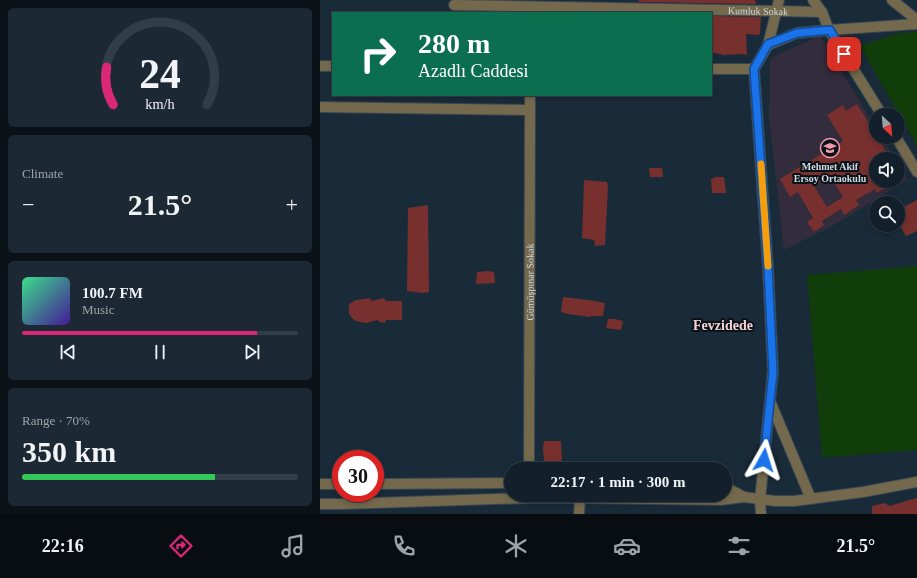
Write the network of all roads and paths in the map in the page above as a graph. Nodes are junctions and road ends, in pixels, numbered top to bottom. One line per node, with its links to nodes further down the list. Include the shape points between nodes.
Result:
1 (779, 0): 8 (street)
2 (813, 0): 9 (street)
3 (892, 0): 10 (street)
4 (454, 6): 5 (street, Kumluk Sokak)
5 (543, 7): 6 (street, Kumluk Sokak)
6 (623, 7): 7 (street, Kumluk Sokak)
7 (706, 8): 8 (street, Kumluk Sokak)
8 (776, 11): 9 (street, Kumluk Sokak); 13 (street)
9 (822, 12): 12 (street)
10 (917, 20)
11 (917, 24): 12 (street)
12 (830, 30): 13 (street, via 797,33); 20 (street)
13 (768, 44): 17 (street)
14 (320, 66): 15 (street)
15 (332, 66)
16 (712, 69): 17 (street)
17 (754, 69): 24 (street, via 768,268 773,372)
18 (530, 96): 21 (street, Gümüşpınar Sokak)
19 (320, 107): 21 (street)
20 (878, 108)
21 (530, 110): 25 (street, Gümüşpınar Sokak)
22 (900, 144): 23 (street)
23 (917, 172)
24 (770, 400): 35 (street); 36 (street)
25 (529, 462)
26 (917, 482): 35 (street)
27 (504, 483): 30 (street)
28 (320, 484): 29 (street)
29 (332, 484)
30 (384, 484)
31 (732, 490): 33 (street)
32 (504, 497): 38 (street)
33 (744, 497): 34 (street); 36 (street)
34 (732, 498)
35 (812, 499): 36 (street)
36 (760, 500): 40 (street)
37 (580, 502): 39 (street)
38 (320, 504)
39 (579, 514)
40 (761, 514)

